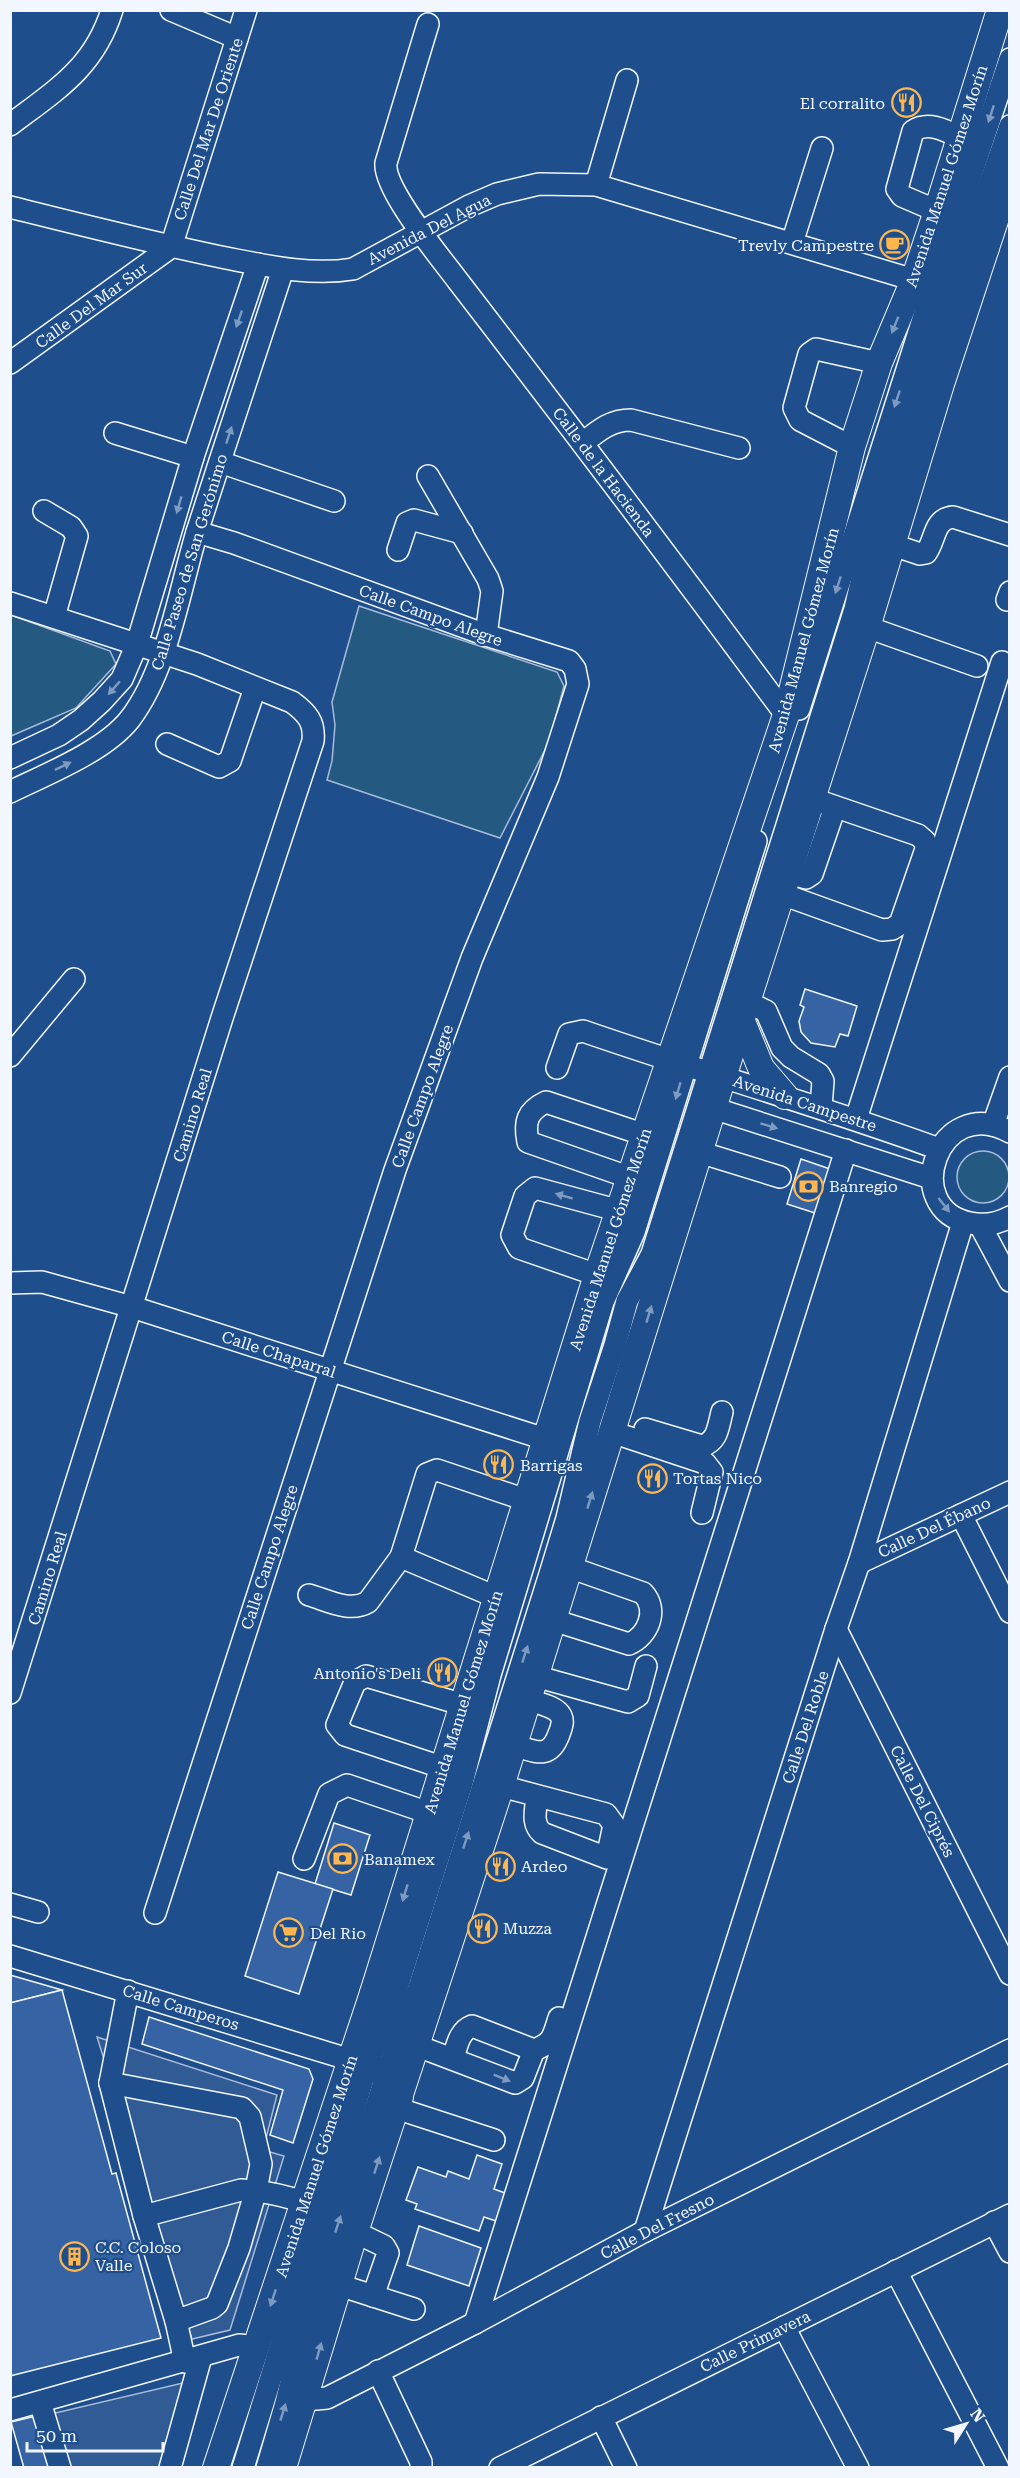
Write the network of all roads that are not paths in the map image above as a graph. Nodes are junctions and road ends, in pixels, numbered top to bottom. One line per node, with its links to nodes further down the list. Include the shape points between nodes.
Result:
1 (112, 10): 9 (street, via 96,49 81,67)
2 (171, 10): 6 (street)
3 (246, 10): 6 (street, Calle Del Mar De Oriente)
4 (1000, 10): 11 (main road, Avenida Manuel Gómez Morín)
5 (428, 24): 17 (street, Calle de la Hacienda, via 385,170)
6 (237, 38): 19 (street, Calle Del Mar De Oriente)
7 (1010, 59): 20 (street, one-way to 20)
8 (627, 80): 14 (street)
9 (10, 125)
10 (1010, 126): 20 (street)
11 (959, 137): 16 (main road, Avenida Manuel Gómez Morín); 16 (street, via 925,125 913,130 897,189 902,196)
12 (822, 148): 18 (street)
13 (1010, 175): 20 (main road, Avenida Manuel Gómez Morín)
14 (596, 184): 17 (street, Avenida Del Agua, via 519,188 469,206); 18 (street, Avenida Del Agua)
15 (10, 207): 19 (street, Avenida Del Agua)
16 (937, 211): 20 (main road, via 945,237); 23 (main road, Avenida Manuel Gómez Morín)
17 (421, 232): 22 (street, Avenida Del Agua, via 353,269 334,272); 28 (street, Calle de la Hacienda)
18 (792, 243): 23 (street, Avenida Del Agua)
19 (171, 247): 21 (street, Avenida Del Agua); 24 (street, Calle Del Mar Sur)
20 (967, 249): 23 (street); 26 (main road, Avenida Manuel Gómez Morín)
21 (258, 264): 22 (street, Avenida Del Agua); 31 (street, Calle Paseo de San Gerónimo, one-way to 31)
22 (283, 268): 32 (street, Calle Paseo de San Gerónimo, one-way to 22)
23 (931, 290): 25 (main road, Avenida Manuel Gómez Morín, one-way to 25); 26 (main road, via 950,313 942,345); 59 (street, one-way to 59); 61 (street, via 855,609)
24 (10, 363)
25 (879, 363): 29 (main road, Avenida Manuel Gómez Morín); 29 (street, via 816,349 809,354 794,408 798,417)
26 (941, 384): 39 (main road, Avenida Manuel Gómez Morín)
27 (115, 433): 31 (street)
28 (583, 443): 30 (street, via 605,425 631,420); 50 (street, Calle de la Hacienda)
29 (852, 447): 50 (main road, Avenida Manuel Gómez Morín)
30 (739, 448)
31 (193, 457): 45 (street, Calle Paseo de San Gerónimo, one-way to 45)
32 (220, 462): 34 (street); 36 (street, Calle Paseo de San Gerónimo)
33 (428, 476): 37 (street)
34 (334, 501)
35 (44, 511): 42 (street, via 71,527 77,536)
36 (197, 532): 44 (street, Calle Campo Alegre); 46 (street, Calle Paseo de San Gerónimo)
37 (462, 533): 40 (street, via 414,520 407,523); 44 (street, via 492,591)
38 (1010, 535): 39 (street, via 953,517 939,522 926,553)
39 (890, 544): 43 (main road, Avenida Manuel Gómez Morín)
40 (398, 550)
41 (10, 603): 42 (street, Camino Real)
42 (54, 617): 45 (street, Camino Real)
43 (867, 627): 48 (street); 54 (main road, Avenida Manuel Gómez Morín)
44 (486, 635): 82 (street, Calle Campo Alegre, via 569,661 578,684 548,777 472,958 394,1170)
45 (137, 644): 46 (street, Camino Real); 52 (street, Calle Paseo de San Gerónimo, one-way to 52, via 122,679 102,701 58,735)
46 (163, 652): 49 (street, Camino Real); 53 (street, Calle Paseo de San Gerónimo, one-way to 46, via 76,759 129,719)
47 (1002, 662): 66 (street)
48 (977, 666)
49 (255, 688): 51 (street, via 230,761 225,765 219,767); 81 (street, Camino Real, via 292,702 304,711 315,729 313,741)
50 (786, 715): 59 (main road, Avenida Manuel Gómez Morín)
51 (167, 744)
52 (10, 758)
53 (10, 792)
54 (824, 803): 55 (main road, Avenida Manuel Gómez Morín); 55 (street, via 918,835 925,841 926,849 900,924 882,930)
55 (785, 884): 57 (main road, Avenida Manuel Gómez Morín)
56 (74, 979): 58 (street)
57 (744, 1010): 61 (main road, Avenida Manuel Gómez Morín); 63 (main road, via 761,1068); 64 (street, via 766,1011 776,1038 791,1057 819,1074 823,1080)
58 (10, 1056)
59 (678, 1063): 60 (street, Avenida Campestre, via 574,1031 569,1034); 61 (street, Avenida Campestre); 68 (main road, Avenida Manuel Gómez Morín); 116 (street, one-way to 116, via 663,1146 634,1232 603,1302 490,1675)
60 (557, 1068)
61 (716, 1074): 63 (street, Avenida Campestre); 65 (main road, Avenida Manuel Gómez Morín); 116 (street, one-way to 61, via 567,1518 590,1421 627,1301 652,1254)
62 (1010, 1077): 67 (street)
63 (785, 1096): 64 (street, Avenida Campestre)
64 (821, 1107): 66 (street, Avenida Campestre)
65 (713, 1108): 70 (street, Avenida Campestre, one-way to 70); 71 (main road, Avenida Manuel Gómez Morín)
66 (856, 1119): 69 (street, Avenida Campestre)
67 (1001, 1129): 69 (street, via 977,1124 962,1128 948,1136)
68 (645, 1135): 73 (main road, Avenida Manuel Gómez Morín); 73 (street, via 546,1102 528,1116 528,1142)
69 (939, 1149): 74 (street)
70 (846, 1150): 74 (street, Avenida Campestre); 135 (street)
71 (699, 1152): 72 (street); 84 (main road, Avenida Manuel Gómez Morín, one-way to 71)
72 (780, 1177)
73 (631, 1178): 75 (main road, Avenida Manuel Gómez Morín)
74 (932, 1178): 77 (street, one-way to 77, via 941,1204 951,1215)
75 (620, 1211): 78 (main road, Avenida Manuel Gómez Morín); 78 (street, one-way to 78, via 535,1188 525,1196 512,1235 519,1248)
76 (1010, 1217): 77 (street, via 994,1224)
77 (972, 1223): 79 (street); 91 (street, Calle Del Roble)
78 (597, 1275): 85 (main road, Avenida Manuel Gómez Morín)
79 (1010, 1281)
80 (10, 1283): 81 (street, Calle Chaparral, via 42,1282)
81 (132, 1307): 82 (street, Calle Chaparral); 100 (street, Camino Real)
82 (329, 1370): 85 (street, Calle Chaparral); 111 (street, Calle Campo Alegre)
83 (722, 1412): 84 (street, via 715,1438 702,1446)
84 (614, 1426): 88 (street, via 705,1463 712,1472); 92 (main road, Avenida Manuel Gómez Morín, one-way to 84)
85 (546, 1439): 87 (main road, Avenida Manuel Gómez Morín)
86 (1010, 1492): 89 (street, Calle Del Ébano)
87 (526, 1500): 90 (street, via 437,1470 430,1472); 94 (main road, Avenida Manuel Gómez Morín)
88 (702, 1513)
89 (961, 1515): 91 (street, Calle Del Ébano); 95 (street)
90 (401, 1557): 93 (street, via 363,1605 353,1608); 94 (street)
91 (859, 1563): 97 (street, Calle Del Roble)
92 (569, 1568): 96 (main road, Avenida Manuel Gómez Morín); 96 (street, via 643,1593 652,1609 643,1635 629,1644)
93 (309, 1595)
94 (496, 1596): 101 (main road, Avenida Manuel Gómez Morín)
95 (1010, 1612)
96 (553, 1620): 99 (main road, Avenida Manuel Gómez Morín)
97 (836, 1629): 113 (street, Calle Del Ciprés); 127 (street, Calle Del Roble)
98 (646, 1666): 99 (street, via 638,1696 628,1702)
99 (531, 1688): 102 (main road, Avenida Manuel Gómez Morín); 102 (street, via 561,1716 562,1724 549,1751)
100 (10, 1693)
101 (464, 1705): 103 (main road, Avenida Manuel Gómez Morín); 103 (street, via 366,1676 355,1682 337,1725 345,1735)
102 (513, 1745): 104 (main road, Avenida Manuel Gómez Morín)
103 (444, 1768): 106 (main road, Avenida Manuel Gómez Morín)
104 (501, 1786): 105 (street); 116 (main road, Avenida Manuel Gómez Morín)
105 (537, 1796): 108 (street, via 534,1821 542,1833); 108 (street, via 611,1819 614,1825)
106 (429, 1813): 107 (street, via 347,1785 337,1788 329,1794); 115 (main road, Avenida Manuel Gómez Morín, one-way to 115)
107 (304, 1858)
108 (607, 1858): 117 (street, via 552,2039)
109 (10, 1904): 110 (street)
110 (38, 1912)
111 (155, 1913)
112 (10, 1956): 114 (street, Calle Camperos)
113 (1010, 1974)
114 (128, 1991): 120 (street, Calle Camperos); 121 (street)
115 (374, 1993): 116 (main road); 120 (main road, Avenida Manuel Gómez Morín)
116 (406, 2032): 119 (street); 120 (main road, Avenida Manuel Gómez Morín); 120 (street)
117 (534, 2050): 119 (street, via 472,2026 462,2032); 119 (street, one-way to 117, via 515,2083 523,2078)
118 (1010, 2050): 127 (street, Calle Del Fresno)
119 (453, 2058)
120 (380, 2081): 122 (street, Calle Camperos); 124 (main road, Avenida Manuel Gómez Morín); 128 (main road, Avenida Manuel Gómez Morín, one-way to 120); 147 (street); 148 (street, one-way to 120, via 307,2317)
121 (110, 2083): 123 (street, via 242,2108 250,2116 261,2164); 125 (street)
122 (494, 2140)
123 (256, 2190): 124 (street); 125 (street, via 241,2190); 134 (street, via 217,2304)
124 (303, 2202): 137 (main road, Avenida Manuel Gómez Morín, one-way to 137)
125 (144, 2216): 134 (street)
126 (1002, 2218): 129 (street); 130 (street, Calle Primavera)
127 (645, 2231): 135 (street, Calle Del Fresno)
128 (355, 2232): 131 (main road, Avenida Manuel Gómez Morín); 132 (street, via 384,2246 388,2253)
129 (1010, 2252)
130 (896, 2271): 136 (street, Calle Primavera); 154 (street)
131 (339, 2285): 132 (street); 140 (main road, Avenida Manuel Gómez Morín, one-way to 131)
132 (373, 2296): 133 (street)
133 (414, 2309)
134 (176, 2321): 138 (street)
135 (475, 2323): 139 (street, Calle Del Fresno)
136 (784, 2327): 143 (street, Calle Primavera); 153 (street)
137 (257, 2347): 138 (street, via 239,2345); 146 (main road, Avenida Manuel Gómez Morín)
138 (193, 2359): 141 (street); 144 (street)
139 (378, 2371): 140 (street, Calle Del Fresno, via 327,2397); 150 (street)
140 (305, 2400): 149 (main road, Avenida Manuel Gómez Morín)
141 (40, 2402): 142 (street); 145 (street)
142 (10, 2410)
143 (601, 2417): 151 (street, Calle Primavera); 152 (street)
144 (175, 2466)
145 (60, 2468)
146 (216, 2468)
147 (243, 2468)
148 (267, 2468)
149 (283, 2468)
150 (421, 2468)
151 (500, 2468)
152 (626, 2468)
153 (858, 2468)
154 (998, 2468)

